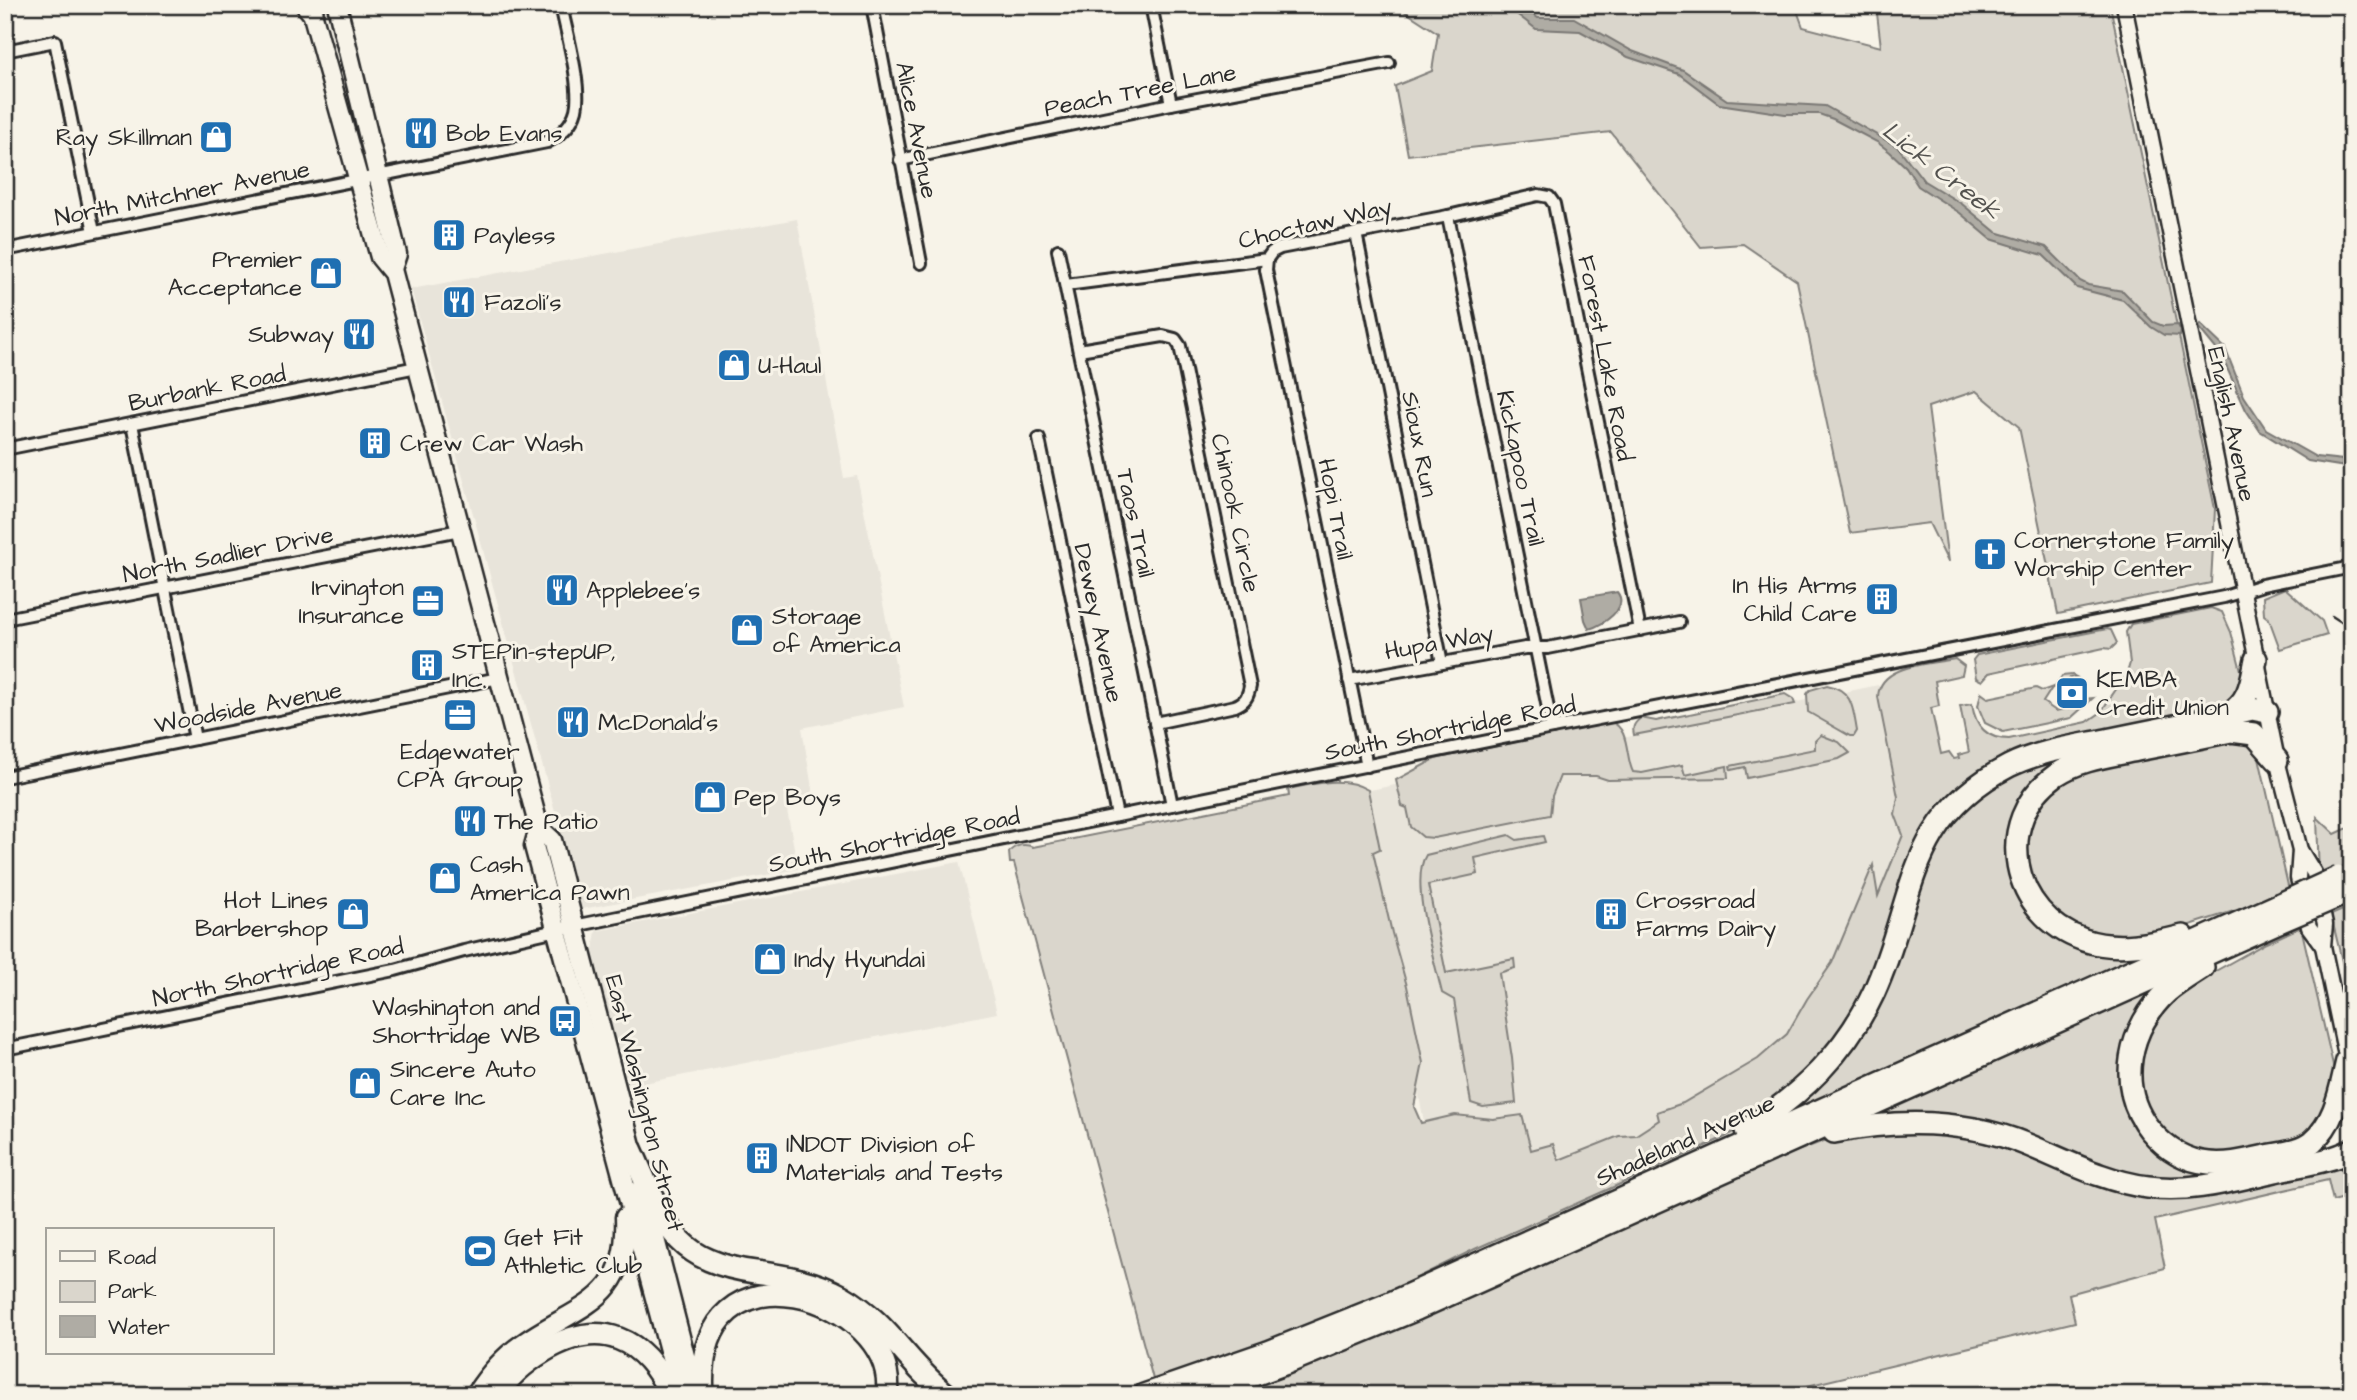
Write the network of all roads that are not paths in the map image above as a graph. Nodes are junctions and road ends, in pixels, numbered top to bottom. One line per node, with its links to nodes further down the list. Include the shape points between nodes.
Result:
1 (338, 5): 11 (main road, East Washington Street, via 365,114)
2 (561, 5): 11 (street, North Mitchner Avenue, via 577,92 577,108 563,132 532,147)
3 (872, 5): 10 (street, Alice Avenue)
4 (1151, 5): 9 (street)
5 (2124, 5): 28 (street, English Avenue)
6 (310, 7): 11 (main road, East Washington Street)
7 (5, 51): 13 (street, via 55,41)
8 (1389, 63): 9 (street, Peach Tree Lane)
9 (1171, 104): 10 (street, Peach Tree Lane)
10 (900, 160): 18 (street, Alice Avenue)
11 (368, 178): 13 (street, North Mitchner Avenue); 21 (main road, East Washington Street, via 380,257 391,269)
12 (1448, 216): 14 (street, Choctaw Way); 31 (street, Forest Lake Road, via 1538,195 1549,197 1554,204); 32 (street, Kickapoo Trail)
13 (94, 232): 15 (street, North Mitchner Avenue)
14 (1356, 233): 17 (street, Choctaw Way, via 1280,248); 34 (street, Sioux Run)
15 (5, 250)
16 (1058, 250): 19 (street, Taos Trail)
17 (1267, 259): 19 (street, Choctaw Way); 36 (street, Hopi Trail)
18 (921, 262)
19 (1066, 285): 20 (street, Taos Trail)
20 (1079, 350): 38 (street, Taos Trail); 38 (street, Chinook Circle, via 1163,336 1180,346 1242,646 1250,686 1243,702)
21 (417, 367): 22 (street, Burbank Road); 25 (main road, East Washington Street)
22 (132, 424): 24 (street, Burbank Road); 27 (street)
23 (1039, 439): 46 (street, Dewey Avenue)
24 (5, 449)
25 (460, 530): 27 (street, North Sadlier Drive); 35 (main road, East Washington Street)
26 (2352, 567): 28 (street, South Shortridge Road)
27 (164, 587): 29 (street, North Sadlier Drive); 41 (street)
28 (2244, 591): 33 (street, English Avenue); 40 (street, South Shortridge Road)
29 (5, 619)
30 (1679, 622): 31 (street)
31 (1640, 630): 32 (street)
32 (1536, 649): 34 (street, Hupa Way); 40 (street, Kickapoo Trail)
33 (2256, 659): 37 (street, English Avenue); 39 (highway, via 2247,696)
34 (1442, 663): 36 (street, Hupa Way)
35 (499, 678): 41 (street, Woodside Avenue); 49 (main road, East Washington Street, via 539,828 552,840)
36 (1349, 680): 43 (street, Hopi Trail)
37 (2267, 712): 39 (highway, via 2252,709); 42 (street, English Avenue)
38 (1155, 723): 45 (street, Taos Trail)
39 (2228, 724): 42 (highway, via 2254,734); 48 (highway, via 2067,769 2046,784 2029,805 2019,830 2017,859 2022,884 2042,914 2069,934 2092,943 2165,941); 57 (highway, via 2040,754 1972,790 1944,818 1925,847 1880,979 1838,1051 1785,1104)
40 (1552, 728): 43 (street, South Shortridge Road)
41 (195, 739): 44 (street, Woodside Avenue)
42 (2277, 760): 51 (street, English Avenue, via 2300,850 2298,878 2309,927 2323,946)
43 (1367, 766): 45 (street, South Shortridge Road)
44 (5, 776)
45 (1172, 805): 46 (street, South Shortridge Road)
46 (1117, 816): 49 (street, South Shortridge Road)
47 (2347, 883): 48 (highway, bridge)
48 (2252, 925): 52 (highway, Shadeland Avenue); 54 (highway, via 2156,1005 2133,1046 2132,1092 2140,1114 2158,1139 2196,1161 2231,1163); 57 (highway, Shadeland Avenue)
49 (565, 928): 50 (street, North Shortridge Road, via 395,970); 55 (main road, East Washington Street); 58 (main road, East Washington Street)
50 (5, 1049)
51 (2350, 1071): 54 (highway, via 2335,1110)
52 (1804, 1136): 56 (highway, via 1892,1123 1961,1126 2017,1140 2117,1181 2168,1189 2216,1184); 68 (highway, Shadeland Avenue, via 1394,1319)
53 (2352, 1140): 54 (highway)
54 (2304, 1147)
55 (631, 1149): 63 (main road, East Washington Street); 66 (highway, via 667,1225 689,1249 713,1263 797,1279 841,1296 883,1326 923,1375)
56 (2345, 1156)
57 (1682, 1170): 67 (highway, Shadeland Avenue, via 1368,1312)
58 (624, 1189): 59 (main road, via 625,1249 608,1286 590,1304 515,1349); 62 (main road, East Washington Street)
59 (475, 1395)
60 (497, 1395): 61 (highway, via 537,1355 566,1340 594,1334 615,1337 639,1350 653,1364)
61 (670, 1395)
62 (681, 1395)
63 (695, 1395)
64 (703, 1395): 65 (highway, via 704,1352 713,1328 735,1304 772,1293 817,1303 863,1330 882,1356)
65 (887, 1395)
66 (947, 1395)
67 (1144, 1395)
68 (1199, 1395)

